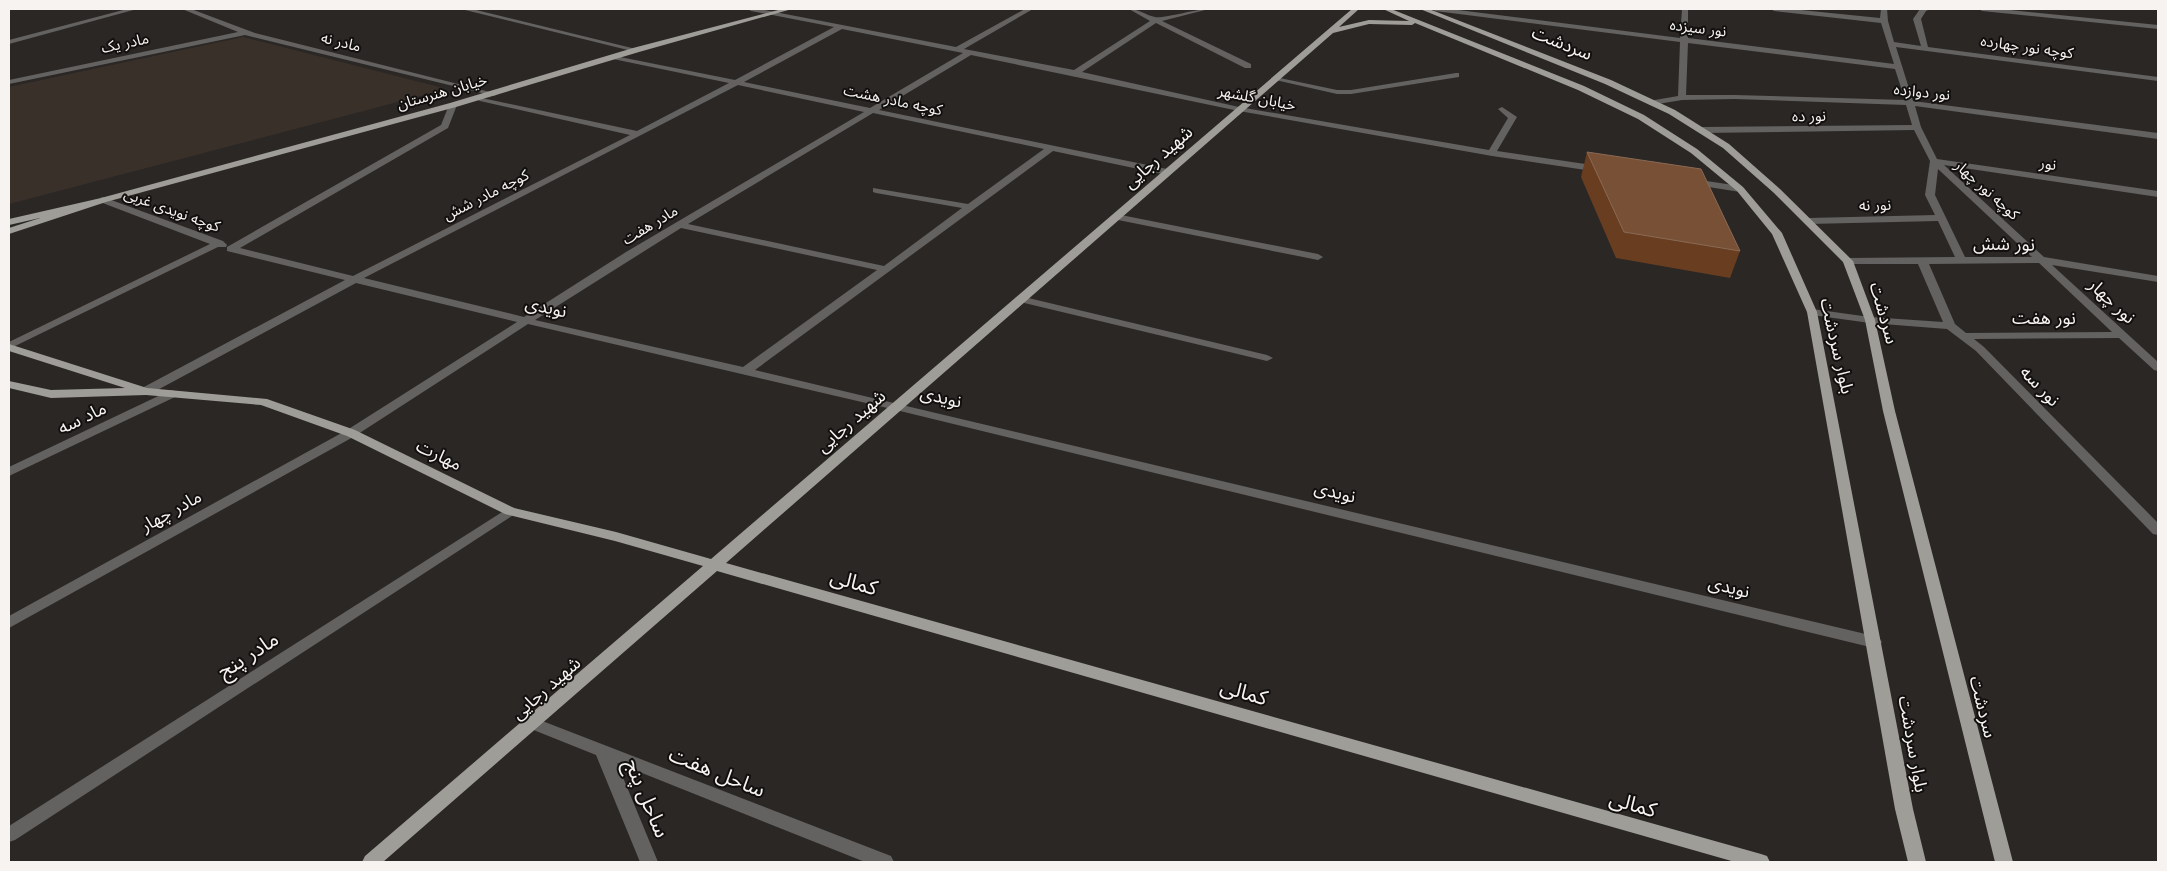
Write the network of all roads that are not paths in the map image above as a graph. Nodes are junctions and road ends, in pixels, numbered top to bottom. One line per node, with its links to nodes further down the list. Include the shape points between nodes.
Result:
1 (134, 9): 27 (street)
2 (185, 9): 24 (street, مادر نه)
3 (464, 9): 31 (street)
4 (751, 9): 18 (street, خیابان گلشهر)
5 (789, 9): 18 (main road, خیابان هنرستان)
6 (1030, 9): 30 (street)
7 (1132, 9): 19 (street)
8 (1206, 9): 19 (street)
9 (1356, 9): 25 (main road, شهید رجایی)
10 (1386, 9): 21 (main road, بلوار سردشت)
11 (1423, 9): 45 (main road, سردشت, via 1608,82)
12 (1435, 9): 26 (street, نور سیزده)
13 (1685, 9): 26 (street)
14 (1774, 9): 20 (street)
15 (1884, 9): 20 (street)
16 (1927, 9): 29 (street, via 1917,19)
17 (1982, 9): 23 (street)
18 (772, 13): 22 (street, خیابان گلشهر); 31 (main road, خیابان هنرستان)
19 (1156, 20): 34 (street); 36 (street)
20 (1884, 21): 28 (street)
21 (1426, 25): 25 (main road, via 1369,22); 61 (main road, بلوار سردشت, via 1581,88 1640,117 1694,150)
22 (840, 27): 30 (street, خیابان گلشهر); 41 (street, کوچه مادر شش)
23 (2158, 27)
24 (247, 32): 40 (street, مادر یک); 42 (street, مادر نه)
25 (1328, 33): 38 (main road, شهید رجایی)
26 (1683, 40): 35 (street, نور سیزده); 44 (street)
27 (9, 42)
28 (1891, 44): 29 (street, کوچه نور چهارده); 35 (street)
29 (1924, 48): 39 (street, کوچه نور چهارده)
30 (958, 49): 32 (street, خیابان گلشهر)
31 (636, 50): 33 (main road, خیابان هنرستان)
32 (970, 52): 36 (street, خیابان گلشهر); 50 (street, مادر هفت)
33 (613, 57): 41 (street, کوچه مادر هشت); 42 (main road, خیابان هنرستان)
34 (1248, 66)
35 (1898, 67): 46 (street)
36 (1075, 73): 48 (street, خیابان گلشهر)
37 (1456, 75): 38 (street, via 1351,92)
38 (1275, 79): 48 (main road, شهید رجایی)
39 (2158, 79)
40 (9, 82)
41 (740, 82): 50 (street, کوچه مادر هشت); 53 (street, کوچه مادر شش)
42 (494, 94): 43 (main road, خیابان هنرستان)
43 (478, 98): 47 (main road, خیابان هنرستان); 53 (street)
44 (1682, 98): 45 (street, نور دوازده); 46 (street, نور دوازده)
45 (1652, 103): 52 (main road, سردشت)
46 (1910, 103): 51 (street); 54 (street, نور دوازده)
47 (453, 106): 64 (main road, خیابان هنرستان); 73 (street, via 445,126)
48 (1239, 109): 56 (street, خیابان گلشهر); 59 (main road, شهید رجایی)
49 (1502, 109): 56 (street, via 1513,118)
50 (872, 110): 55 (street, کوچه مادر هشت); 70 (street, مادر هفت)
51 (1917, 127): 52 (street, نور ده); 57 (street)
52 (1702, 130): 68 (main road, سردشت, via 1726,146)
53 (639, 134): 80 (street, کوچه مادر شش)
54 (2158, 136)
55 (1051, 148): 59 (street, کوچه مادر هشت); 65 (street)
56 (1492, 153): 58 (street, خیابان گلشهر)
57 (1934, 162): 63 (street, نور); 67 (street, via 1930,195); 77 (street, کوچه نور چهار)
58 (1607, 170)
59 (1167, 172): 66 (main road, شهید رجایی)
60 (1683, 181): 61 (street)
61 (1740, 189): 83 (main road, بلوار سردشت, via 1777,233)
62 (876, 190): 65 (street)
63 (2158, 194)
64 (103, 200): 69 (main road, خیابان هنرستان); 71 (main road, خیابان هنرستان); 72 (street, کوچه نویدی غربی)
65 (970, 207): 79 (street)
66 (1116, 216): 74 (street); 82 (main road, شهید رجایی)
67 (1941, 218): 68 (street, نور نه); 76 (street)
68 (1809, 221): 78 (main road, سردشت)
69 (9, 222)
70 (680, 225): 79 (street); 85 (street, مادر هفت)
71 (9, 231)
72 (218, 243): 73 (street, کوچه نویدی غربی); 89 (street)
73 (231, 249): 80 (street, نویدی)
74 (1318, 257)
75 (1922, 260): 76 (street, نور شش); 78 (street, نور شش); 86 (street)
76 (1961, 260): 77 (street, نور شش)
77 (2042, 260): 81 (street, نور شش); 87 (street, نور چهار)
78 (1848, 261): 84 (main road, سردشت)
79 (885, 269): 92 (street)
80 (356, 279): 85 (street, نویدی); 94 (street, کوچه مادر شش)
81 (2158, 279)
82 (1020, 299): 90 (street); 96 (main road, شهید رجایی)
83 (1812, 312): 84 (street); 103 (main road, بلوار سردشت)
84 (1870, 320): 86 (street); 112 (main road, سردشت, via 1888,411)
85 (527, 321): 92 (street, نویدی); 97 (street, مادر هفت)
86 (1950, 326): 88 (street, نور سه)
87 (2124, 335): 88 (street, نور هفت); 91 (street, نور چهار)
88 (1964, 336): 100 (street, نور سه)
89 (9, 346): 94 (main road, مهارت)
90 (1267, 358)
91 (2158, 368)
92 (746, 371): 96 (street, نویدی)
93 (9, 385): 94 (main road, مهارت, via 51,394)
94 (146, 391): 95 (main road, مهارت)
95 (171, 394): 97 (main road, مهارت, via 263,402); 98 (street, ماد سه)
96 (896, 406): 101 (main road, شهید رجایی); 103 (street, نویدی)
97 (351, 433): 99 (main road, مهارت); 102 (street, مادر چهار)
98 (9, 472)
99 (510, 511): 101 (main road, مهارت); 106 (street, مادر پنج)
100 (2158, 531)
101 (715, 565): 104 (main road, شهید رجایی); 110 (main road, کمالی)
102 (9, 623)
103 (1874, 642): 111 (main road, بلوار سردشت, via 1904,809)
104 (532, 723): 105 (street, ساحل هفت); 107 (main road, شهید رجایی)
105 (603, 751): 108 (street, ساحل پنج); 109 (street, ساحل هفت)
106 (9, 835)
107 (371, 862)
108 (649, 862)
109 (885, 862)
110 (1761, 862)
111 (1917, 862)
112 (2004, 862)

